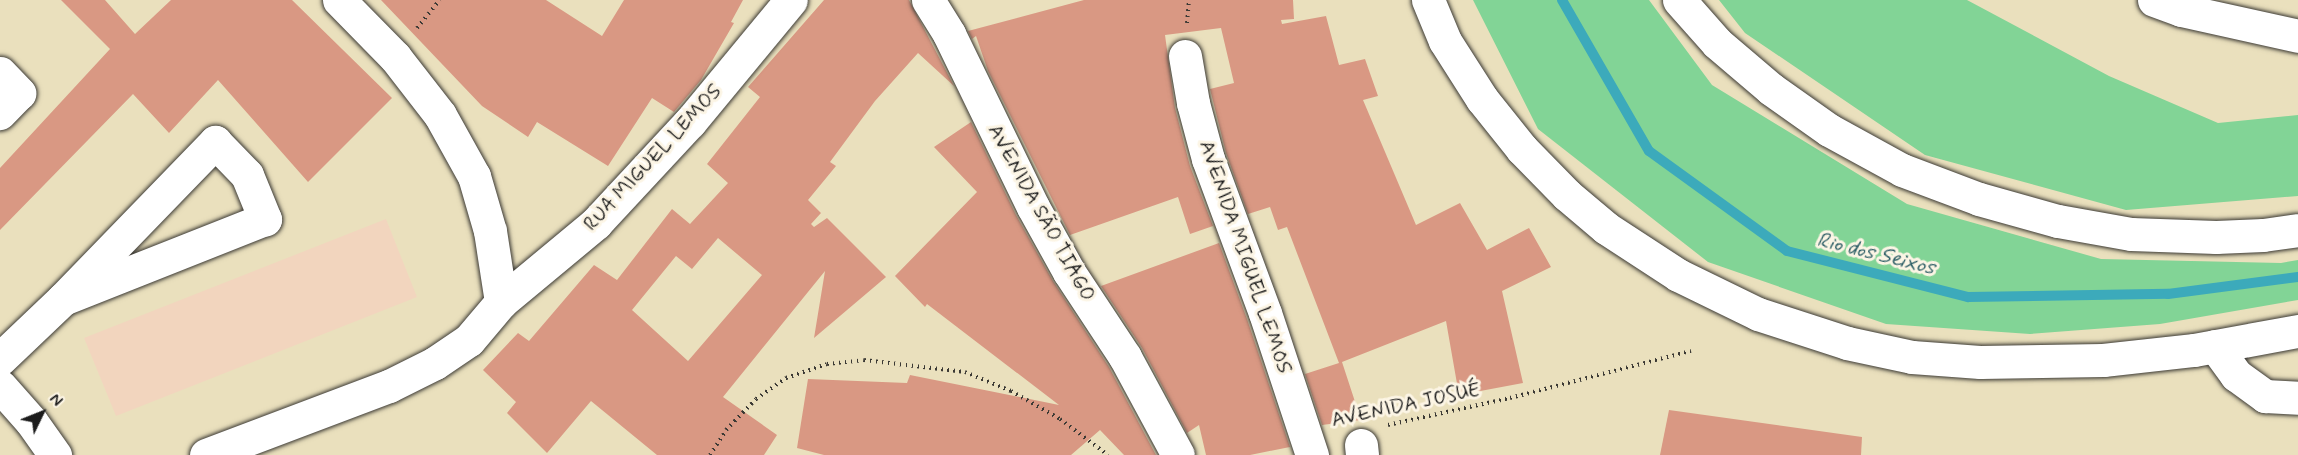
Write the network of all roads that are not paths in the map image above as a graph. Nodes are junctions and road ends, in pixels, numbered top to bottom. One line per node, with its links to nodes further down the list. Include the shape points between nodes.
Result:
1 (339, 0): 13 (street, via 395,57 440,115 474,176 490,231)
2 (791, 0): 13 (street, RUA MIGUEL LEMOS, via 690,122 596,223)
3 (928, 0): 21 (street, AVENIDA SÃO TIAGO, via 949,34 1053,244 1125,357)
4 (1428, 0): 15 (street, via 1445,41 1482,99 1522,149 1567,195 1606,228 1669,269 1758,314 1847,343 1912,357 1980,362 2103,360)
5 (1679, 0): 11 (street, via 1717,43 1771,89 1829,130 1902,170 2058,221 2131,234 2228,237)
6 (2154, 0): 7 (street, via 2181,10)
7 (2298, 36)
8 (1185, 56): 22 (street, AVENIDA MIGUEL LEMOS, via 1208,159)
9 (0, 73): 10 (street, via 19,93)
10 (0, 113)
11 (2298, 230)
12 (63, 299): 12 (street, via 265,219 247,175 215,142); 16 (street)
13 (501, 302): 20 (street, via 469,340 435,363 389,386)
14 (2298, 332): 15 (street)
15 (2215, 346): 18 (street, via 2236,375 2265,396)
16 (0, 359)
17 (0, 386): 19 (street)
18 (2298, 398)
19 (55, 455)
20 (206, 455)
21 (1178, 455)
22 (1312, 455)

